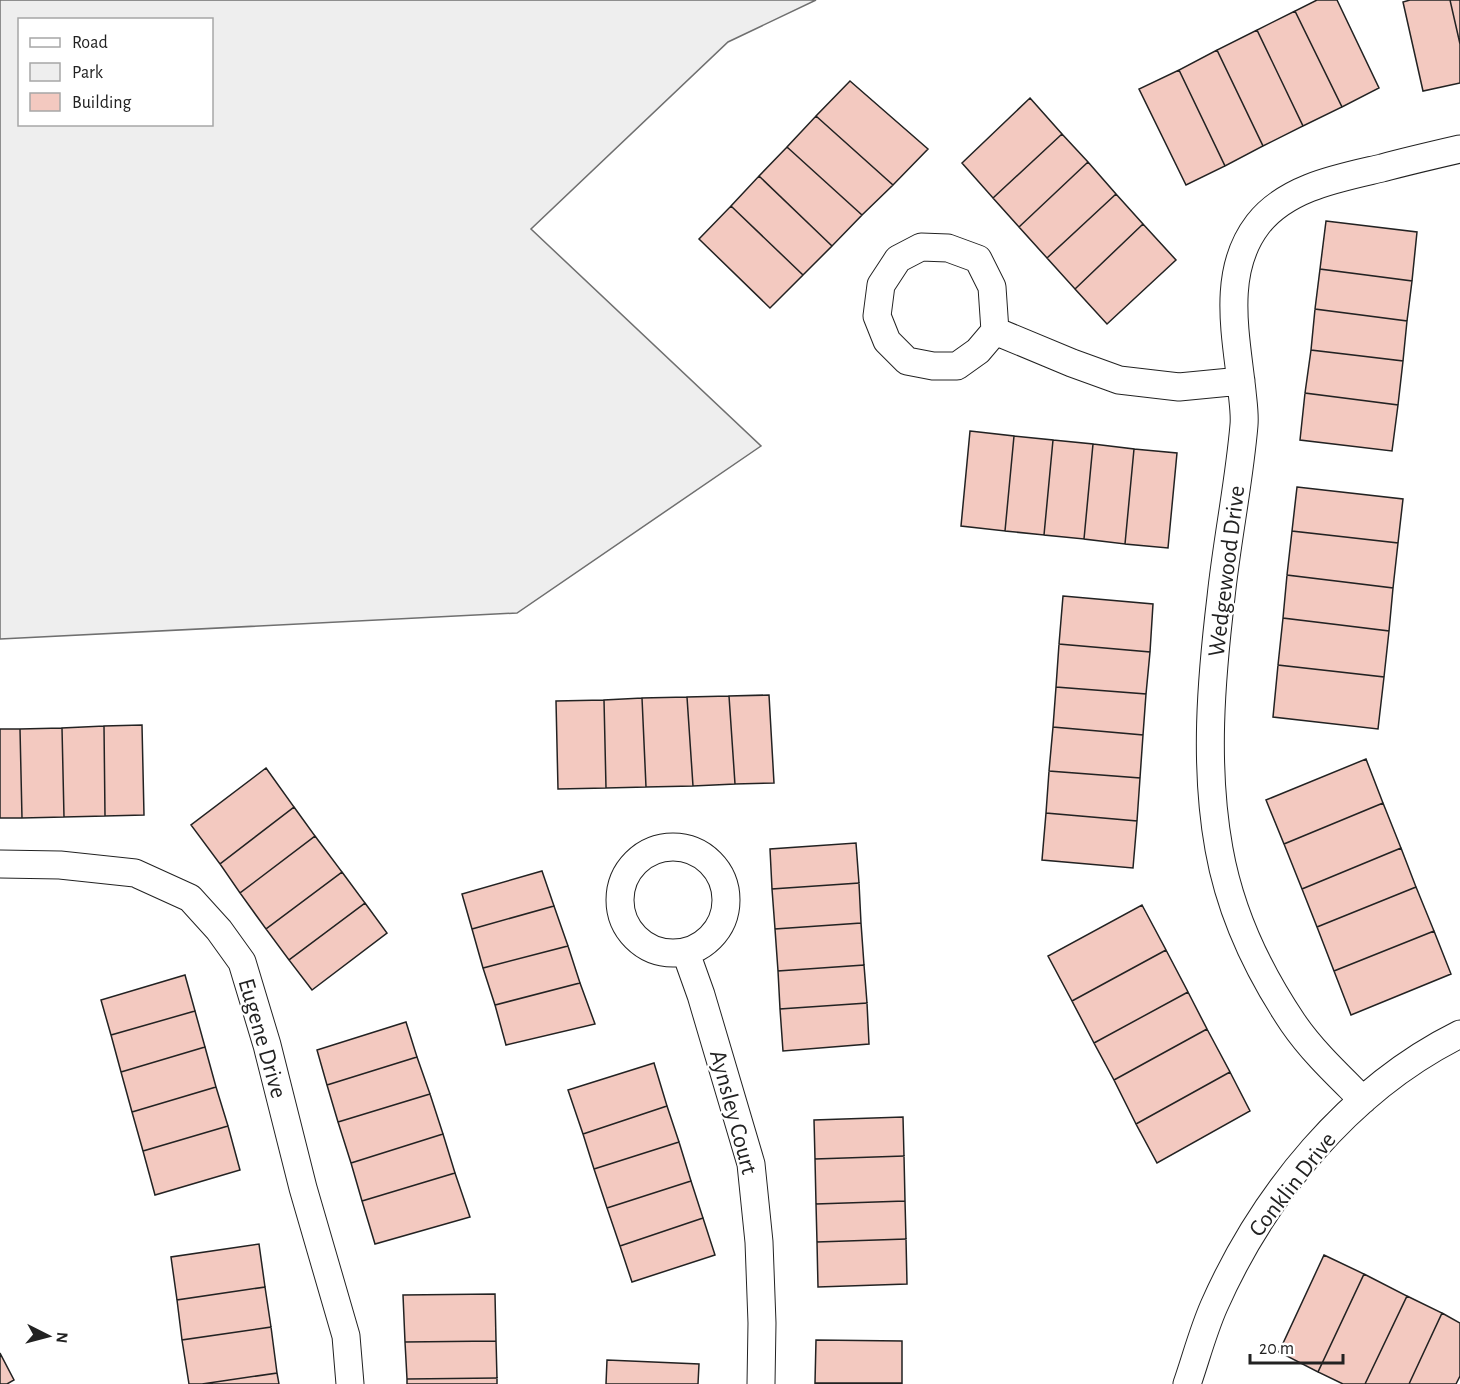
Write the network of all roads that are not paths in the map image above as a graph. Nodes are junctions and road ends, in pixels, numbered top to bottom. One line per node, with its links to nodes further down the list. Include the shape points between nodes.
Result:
1 (1460, 149): 3 (street, Wedgewood Drive, via 1335,179 1273,208 1247,241 1234,282)
2 (995, 331): 2 (street, via 992,287 978,259 948,248 921,248 898,260 881,285 877,316 887,341 907,361 957,366 978,351); 3 (street, via 1119,380 1179,387)
3 (1241, 381): 7 (street, Wedgewood Drive, via 1245,422 1210,703 1212,787 1219,850 1235,911 1260,969 1293,1023)
4 (0, 864): 8 (street, Eugene Drive, via 135,873 190,898 242,962 346,1336)
5 (686, 953): 9 (street, Aynsley Court, via 751,1164 759,1254)
6 (1460, 1034): 7 (street, Conklin Drive, via 1392,1076)
7 (1363, 1100): 10 (street, Conklin Drive, via 1315,1148 1242,1251 1213,1307)
8 (350, 1384)
9 (761, 1384)
10 (1188, 1384)

